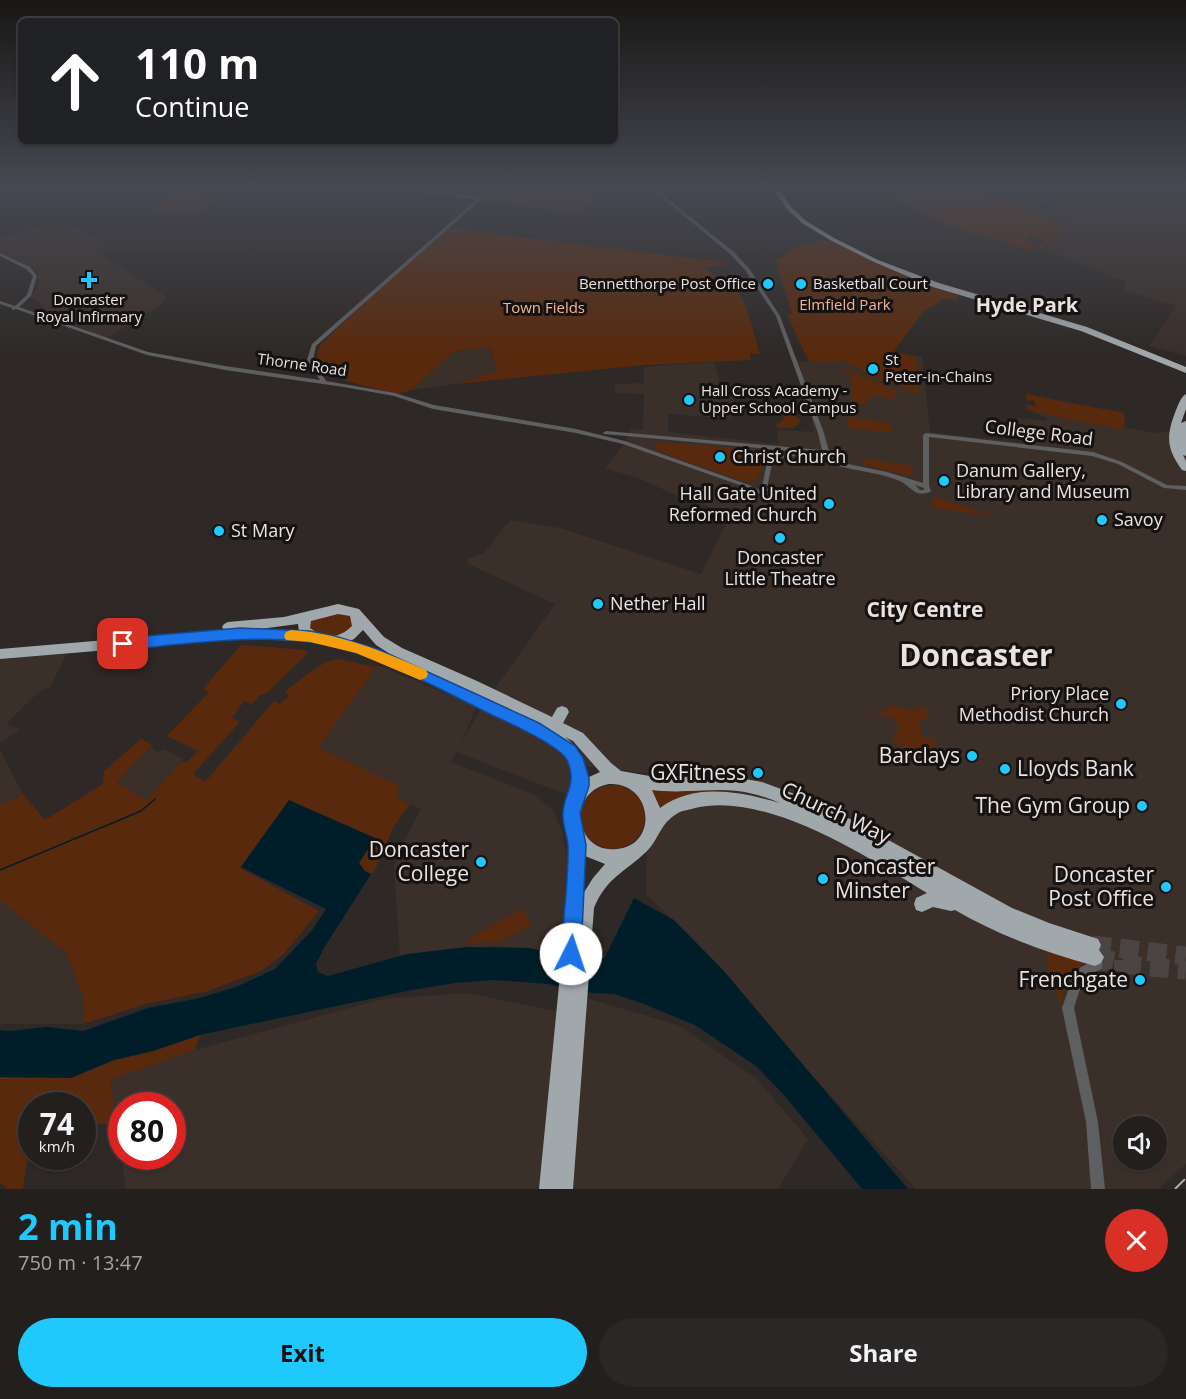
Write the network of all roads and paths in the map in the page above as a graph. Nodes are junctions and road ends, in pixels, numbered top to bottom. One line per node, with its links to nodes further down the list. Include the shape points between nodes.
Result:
1 (432, 242): 10 (street, via 314,345 310,357)
2 (715, 242): 20 (street, via 738,259 775,311)
3 (839, 242): 9 (highway, via 936,285 1084,329)
4 (847, 242): 8 (highway, via 957,289 1073,322)
5 (0, 256): 7 (street, via 30,277 26,293)
6 (0, 302): 7 (street, Thorne Road)
7 (15, 306): 11 (street, Thorne Road, via 147,353)
8 (1186, 365)
9 (1186, 370)
10 (318, 375): 11 (street); 12 (street)
11 (313, 380): 12 (street, Thorne Road)
12 (324, 382): 15 (street, Thorne Road, via 434,407)
13 (1186, 397): 22 (highway, via 1172,438 1176,456)
14 (1186, 420): 19 (highway, via 1181,442)
15 (576, 431): 16 (street, Thorne Road); 18 (street, Thorne Road)
16 (656, 438): 17 (street, Thorne Road); 18 (street, via 651,449)
17 (756, 447): 20 (street, Thorne Road); 21 (street, via 767,453)
18 (655, 453): 21 (street, Thorne Road, via 755,490 758,486 765,488)
19 (1186, 453)
20 (830, 455): 21 (street, via 795,454); 25 (street, via 858,468)
21 (769, 460)
22 (1186, 468)
23 (924, 470): 25 (street); 25 (street, via 928,489 925,493 915,491); 27 (street, College Road, via 926,435 1093,454)
24 (1186, 481): 27 (street)
25 (914, 484)
26 (1186, 488): 27 (street, College Road)
27 (1178, 489)
28 (357, 614): 29 (highway, via 338,609); 33 (highway, via 358,628 350,636); 36 (highway, via 380,640 397,652)
29 (307, 617): 31 (highway); 32 (highway, via 304,630)
30 (242, 621): 31 (highway)
31 (215, 628): 34 (highway)
32 (310, 637): 33 (highway); 35 (highway, via 240,634)
33 (335, 641): 37 (highway, via 377,655 509,715 554,740)
34 (0, 647)
35 (0, 654)
36 (558, 718): 37 (highway, via 557,732); 38 (highway, via 606,768)
37 (575, 758): 40 (highway, via 580,778)
38 (623, 779): 40 (highway, via 595,781); 41 (highway, Church Way, via 669,785 732,782); 42 (highway, via 638,786 650,801)
39 (779, 781): 41 (highway, via 781,791)
40 (577, 797): 43 (highway, via 572,813)
41 (789, 799): 48 (highway, Church Way, via 847,825)
42 (653, 825): 44 (highway, via 649,838); 46 (highway, Church Way, via 669,810 689,802 726,798 758,802 861,847)
43 (575, 832): 44 (highway, via 586,847 603,855); 47 (highway)
44 (631, 853): 47 (highway, via 600,879)
45 (922, 904): 46 (highway, via 940,899)
46 (970, 909): 48 (highway, Church Way)
47 (579, 915): 50 (highway); 51 (highway)
48 (1048, 938): 49 (highway, Church Way)
49 (1095, 956): 52 (street, via 1072,992 1068,1008 1092,1122)
50 (549, 1189)
51 (562, 1189)
52 (1098, 1189)

